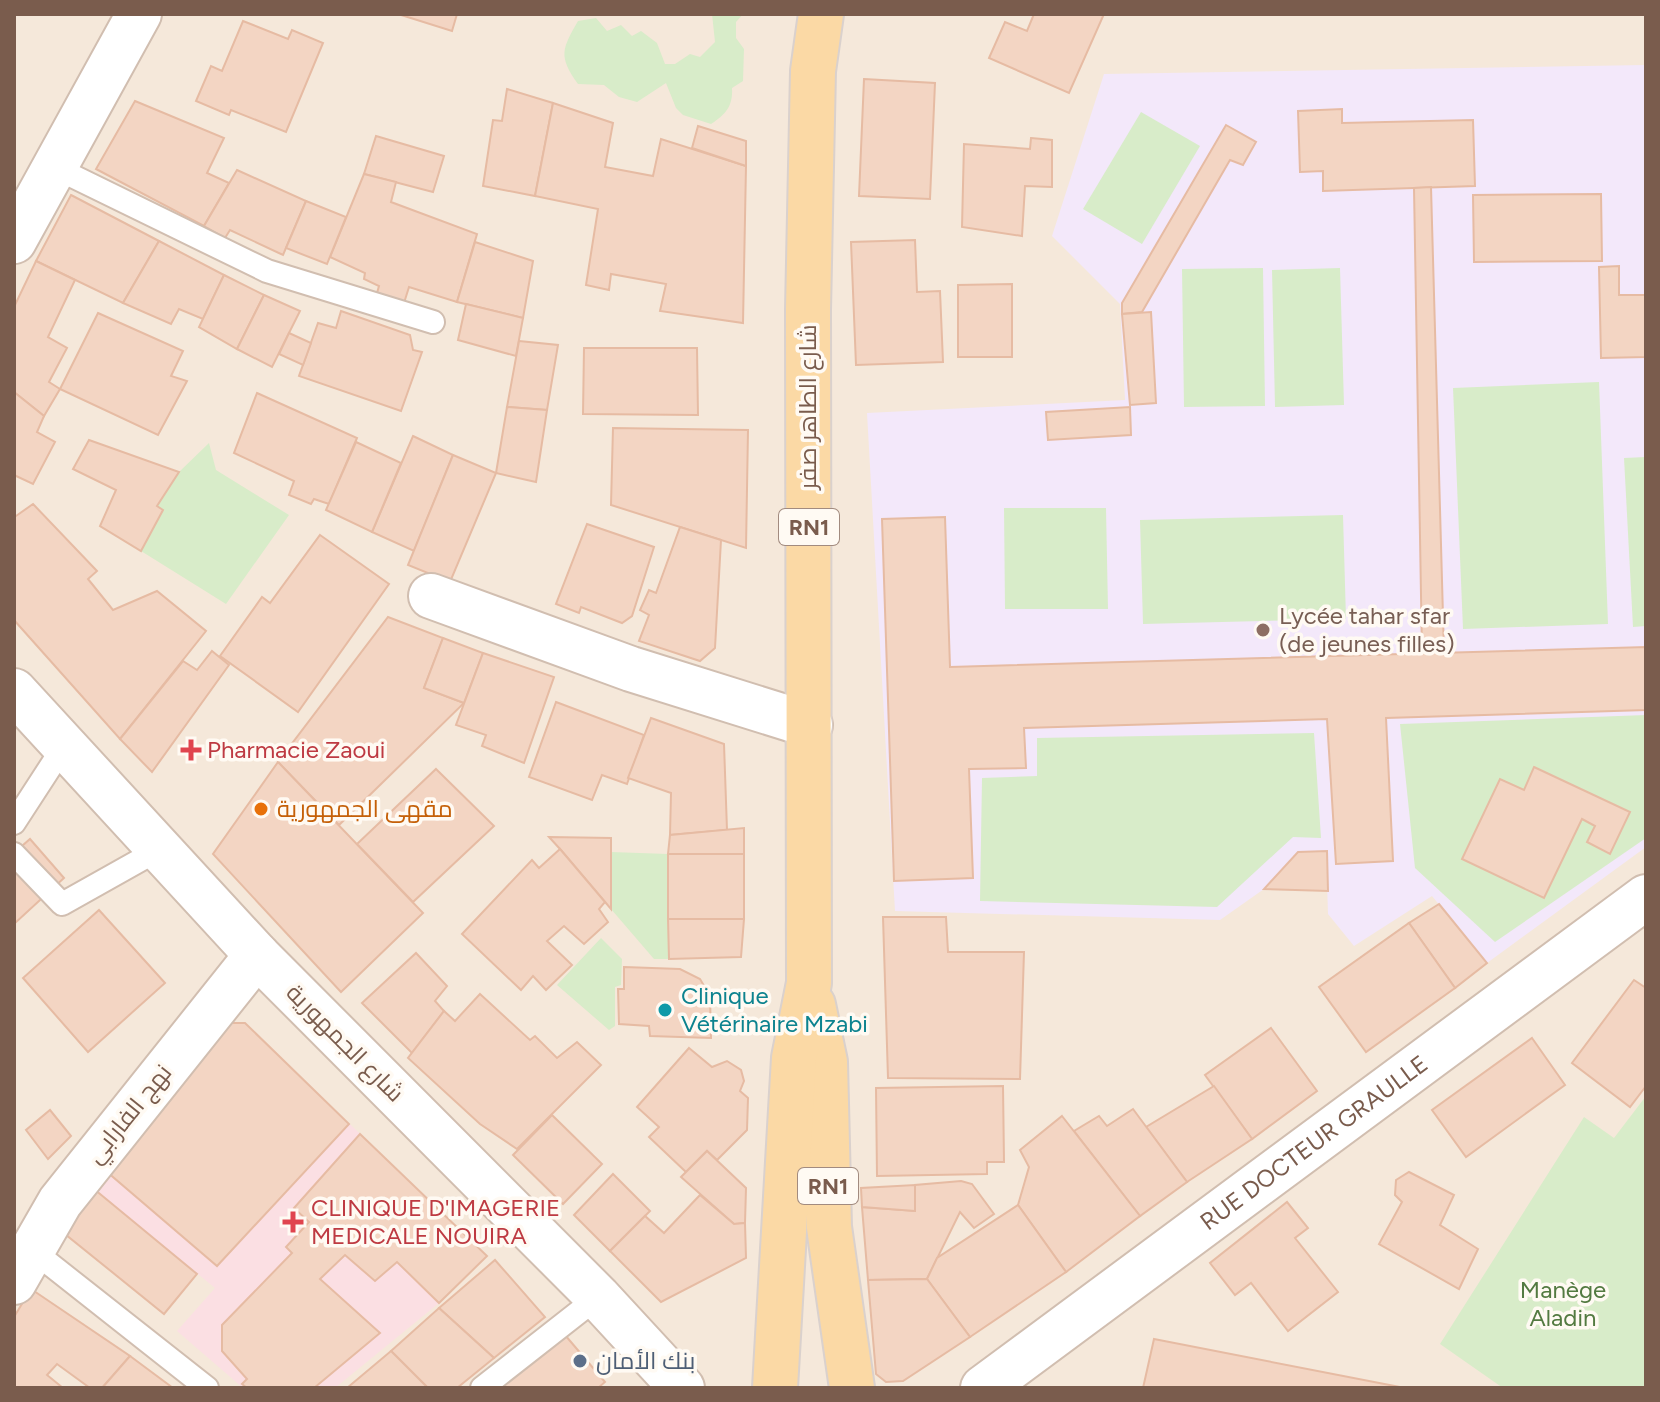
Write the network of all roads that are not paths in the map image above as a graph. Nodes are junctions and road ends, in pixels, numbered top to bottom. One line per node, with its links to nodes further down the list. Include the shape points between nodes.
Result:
1 (139, 14): 5 (street)
2 (806, 14): 4 (main road, شارع الطاهر صفر / RN1)
3 (821, 14): 4 (main road, شارع الطاهر صفر / RN1)
4 (813, 71): 10 (main road, شارع الطاهر صفر / RN1)
5 (54, 167): 6 (street); 7 (lane, via 267,271)
6 (14, 241)
7 (433, 322)
8 (431, 596): 10 (street, via 631,669)
9 (14, 691): 11 (street, شارع الجمهورية)
10 (810, 725): 17 (main road, شارع الطاهر صفر / RN1)
11 (64, 746): 12 (lane); 13 (street, شارع الجمهورية)
12 (14, 823)
13 (160, 849): 14 (lane, via 62,904); 16 (street, شارع الجمهورية)
14 (14, 854)
15 (1646, 897): 25 (street, RUE DOCTEUR GRAULLE)
16 (257, 955): 18 (street, نهج الفارابي, via 60,1202); 19 (street, شارع الجمهورية)
17 (809, 983): 23 (main road, شارع الطاهر صفر / RN1, via 794,1058); 24 (main road, شارع الطاهر صفر / RN1, via 825,1062 829,1227)
18 (23, 1266): 20 (lane)
19 (598, 1297): 21 (lane); 22 (street, شارع الجمهورية)
20 (207, 1388)
21 (482, 1388)
22 (682, 1388)
23 (775, 1388)
24 (852, 1388)
25 (983, 1388)

